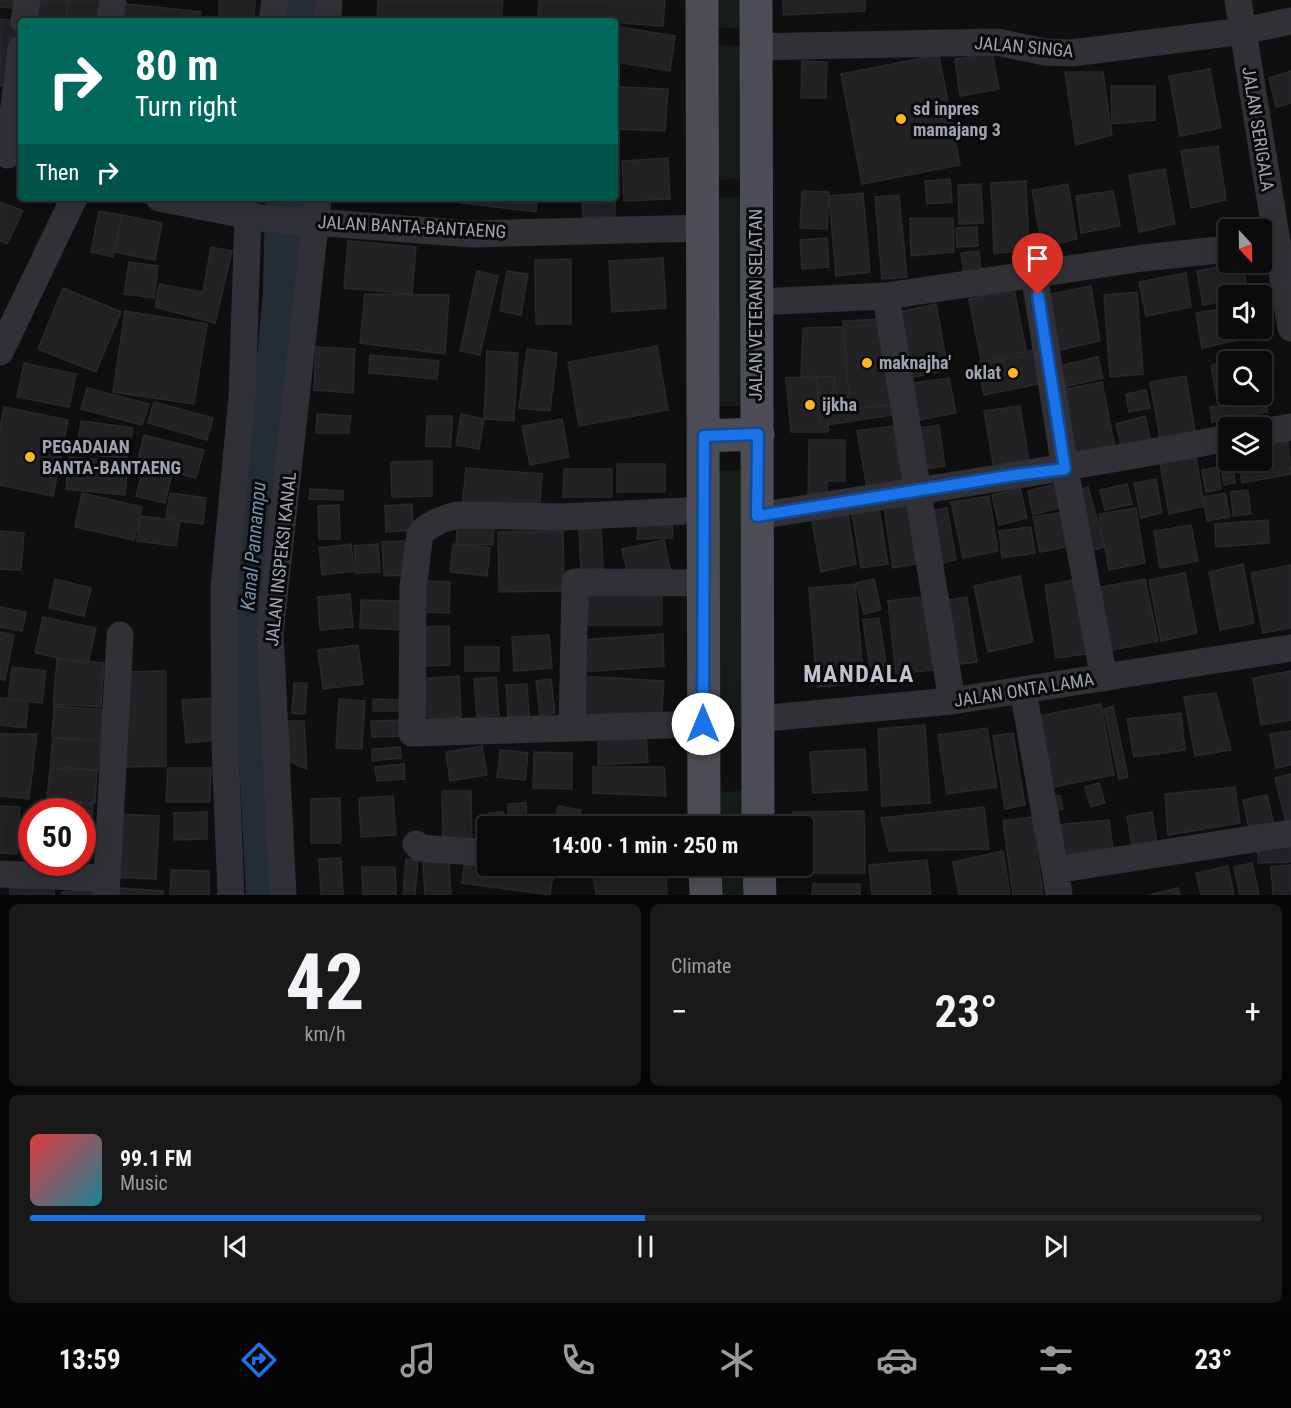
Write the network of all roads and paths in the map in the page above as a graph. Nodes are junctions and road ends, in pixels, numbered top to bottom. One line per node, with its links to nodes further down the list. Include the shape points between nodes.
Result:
1 (27, 0): 8 (street)
2 (113, 0): 9 (street)
3 (275, 0): 10 (street)
4 (329, 0): 11 (street)
5 (702, 0): 21 (main road)
6 (756, 0): 14 (main road, JALAN VETERAN SELATAN)
7 (1238, 0): 13 (street, JALAN SERIGALA)
8 (24, 18)
9 (110, 18)
10 (272, 18)
11 (328, 18)
12 (1291, 21): 13 (street, JALAN SINGA)
13 (1243, 31): 14 (street, JALAN SINGA, via 1072,53 997,42); 22 (street, JALAN SERIGALA)
14 (755, 47): 26 (main road, JALAN VETERAN SELATAN)
15 (18, 78): 16 (street)
16 (10, 156)
17 (73, 201): 28 (street)
18 (179, 201): 19 (street, JALAN BANTA-BANTAENG)
19 (246, 211): 20 (street, JALAN BANTA-BANTAENG); 57 (street, via 242,397 224,588)
20 (314, 214): 21 (street, JALAN BANTA-BANTAENG, via 472,234); 58 (street, JALAN INSPEKSI KANAL, via 270,633)
21 (703, 228): 32 (main road)
22 (1276, 243): 27 (street, JALAN SERIGALA)
23 (1218, 250): 24 (street)
24 (1034, 273): 25 (street); 34 (street)
25 (886, 296): 26 (street); 35 (street)
26 (756, 302): 31 (main road, JALAN VETERAN SELATAN)
27 (1291, 328)
28 (0, 352)
29 (1291, 427): 30 (street)
30 (1272, 430)
31 (758, 434): 32 (main road); 37 (main road, JALAN VETERAN SELATAN)
32 (704, 436): 36 (main road)
33 (1218, 440): 34 (street)
34 (1065, 469): 35 (street); 41 (street)
35 (918, 491): 37 (street); 43 (street)
36 (705, 510): 38 (main road); 46 (street, via 562,517 457,515 442,519 420,534 413,587 412,733)
37 (757, 516): 44 (main road, JALAN VETERAN SELATAN)
38 (704, 583): 45 (main road); 46 (street, via 575,582)
39 (120, 635): 56 (street)
40 (1291, 648): 41 (street, JALAN ONTA LAMA)
41 (1104, 678): 42 (street, JALAN ONTA LAMA)
42 (1023, 690): 43 (street, JALAN ONTA LAMA); 55 (street)
43 (952, 701): 44 (street, JALAN ONTA LAMA)
44 (756, 719): 48 (main road, JALAN VETERAN SELATAN)
45 (703, 724): 46 (street); 47 (main road)
46 (572, 728)
47 (704, 816)
48 (758, 816)
49 (1291, 833): 55 (street)
50 (416, 844): 51 (street, via 420,849)
51 (477, 852)
52 (705, 876): 59 (main road)
53 (759, 876): 60 (main road)
54 (3, 881): 56 (street)
55 (1057, 883)
56 (106, 887)
57 (231, 895)
58 (283, 895)
59 (706, 895)
60 (760, 895)

